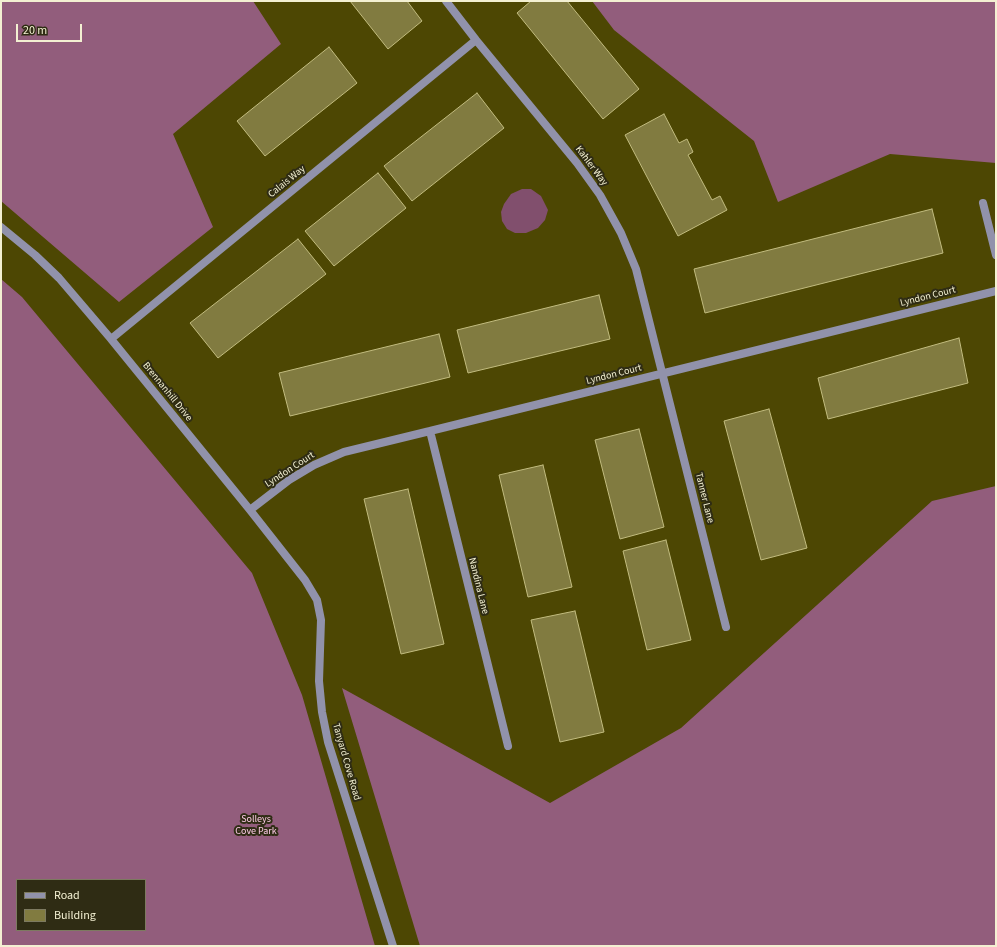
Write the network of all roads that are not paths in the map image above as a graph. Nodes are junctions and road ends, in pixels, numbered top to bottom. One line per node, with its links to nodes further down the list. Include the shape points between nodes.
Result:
1 (446, 1): 2 (street, Kahler Way)
2 (476, 40): 7 (street, Calais Way); 8 (street, Kahler Way, via 600,194 621,233 636,269)
3 (983, 203): 5 (street)
4 (1, 227): 7 (street, Brennanhill Drive, via 59,278)
5 (996, 255)
6 (996, 291): 8 (street, Lyndon Court)
7 (111, 339): 10 (street, Brennanhill Drive)
8 (662, 374): 9 (street, Lyndon Court); 12 (street, Tanner Lane)
9 (430, 431): 10 (street, Lyndon Court, via 332,457 289,480); 13 (street, Nandina Lane)
10 (250, 510): 11 (street, Brennanhill Drive)
11 (305, 580): 14 (street, Tanyard Cove Road, via 316,600 320,620 319,681 328,742)
12 (726, 626)
13 (508, 746)
14 (393, 946)

